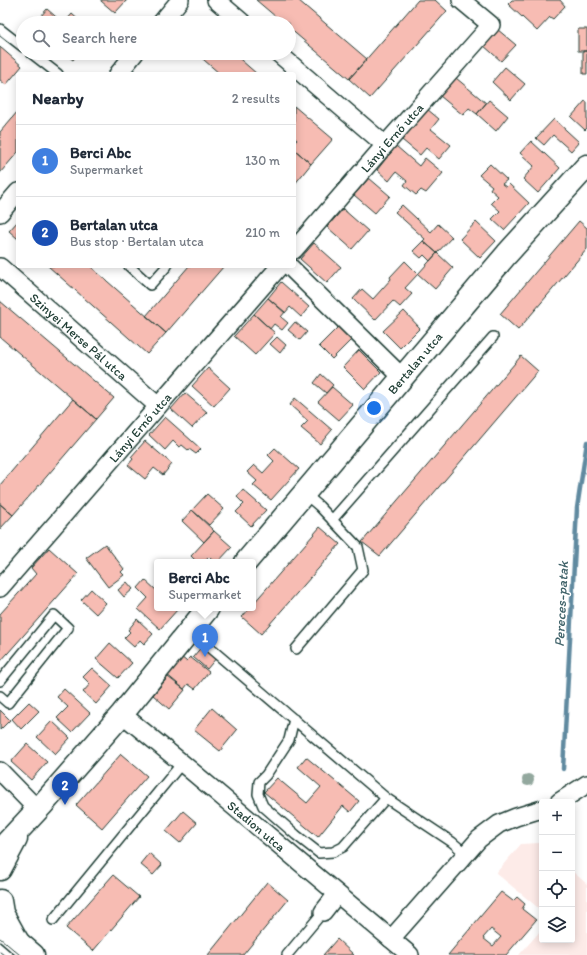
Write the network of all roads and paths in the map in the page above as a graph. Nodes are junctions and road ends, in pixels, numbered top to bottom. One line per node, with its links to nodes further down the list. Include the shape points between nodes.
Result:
1 (180, 0): 4 (street)
2 (216, 0): 5 (street)
3 (460, 0): 13 (street, Lányi Ernő utca, via 491,26)
4 (167, 16)
5 (235, 16)
6 (0, 29): 7 (lane)
7 (16, 42)
8 (40, 60): 11 (lane)
9 (130, 60): 12 (street)
10 (286, 60): 13 (street)
11 (55, 72)
12 (120, 72)
13 (385, 144): 17 (street, Lányi Ernő utca)
14 (587, 166): 24 (street, Bertalan utca, via 506,254)
15 (16, 194): 16 (street)
16 (0, 213)
17 (296, 248)
18 (0, 267): 25 (street, Szinyei Merse Pál utca)
19 (131, 268): 20 (lane, via 150,285)
20 (165, 268)
21 (278, 268): 25 (street, Lányi Ernő utca)
22 (291, 268): 24 (street)
23 (493, 337): 27 (lane)
24 (403, 378): 26 (street, Bertalan utca)
25 (158, 406): 29 (street, Lányi Ernő utca)
26 (304, 493): 27 (lane); 28 (street, Bertalan utca)
27 (332, 520): 32 (lane, via 358,547 363,570)
28 (249, 559)
29 (3, 580)
30 (206, 611): 31 (street)
31 (190, 630): 35 (street); 36 (lane)
32 (296, 649)
33 (0, 681): 34 (lane, via 54,615 68,628 8,703)
34 (0, 696)
35 (122, 714): 37 (street, Stadion utca); 42 (street)
36 (294, 719): 40 (lane); 40 (lane, via 289,740 259,782 258,794 263,806 296,835 319,853 333,852 343,847)
37 (182, 763): 48 (street, Stadion utca); 51 (lane)
38 (0, 771): 42 (street)
39 (587, 784): 41 (street)
40 (386, 798): 46 (lane)
41 (564, 799)
42 (37, 809): 44 (street)
43 (539, 810): 46 (street, via 499,824 479,839)
44 (22, 827): 45 (street); 47 (street)
45 (0, 850)
46 (466, 854): 53 (street)
47 (0, 869)
48 (337, 894): 50 (street); 53 (street, Stadion utca)
49 (0, 901): 54 (street, via 2,914)
50 (323, 912): 55 (lane)
51 (53, 920)
52 (0, 927): 54 (street)
53 (391, 939): 56 (street, Stadion utca)
54 (25, 948)
55 (287, 955)
56 (410, 955)

